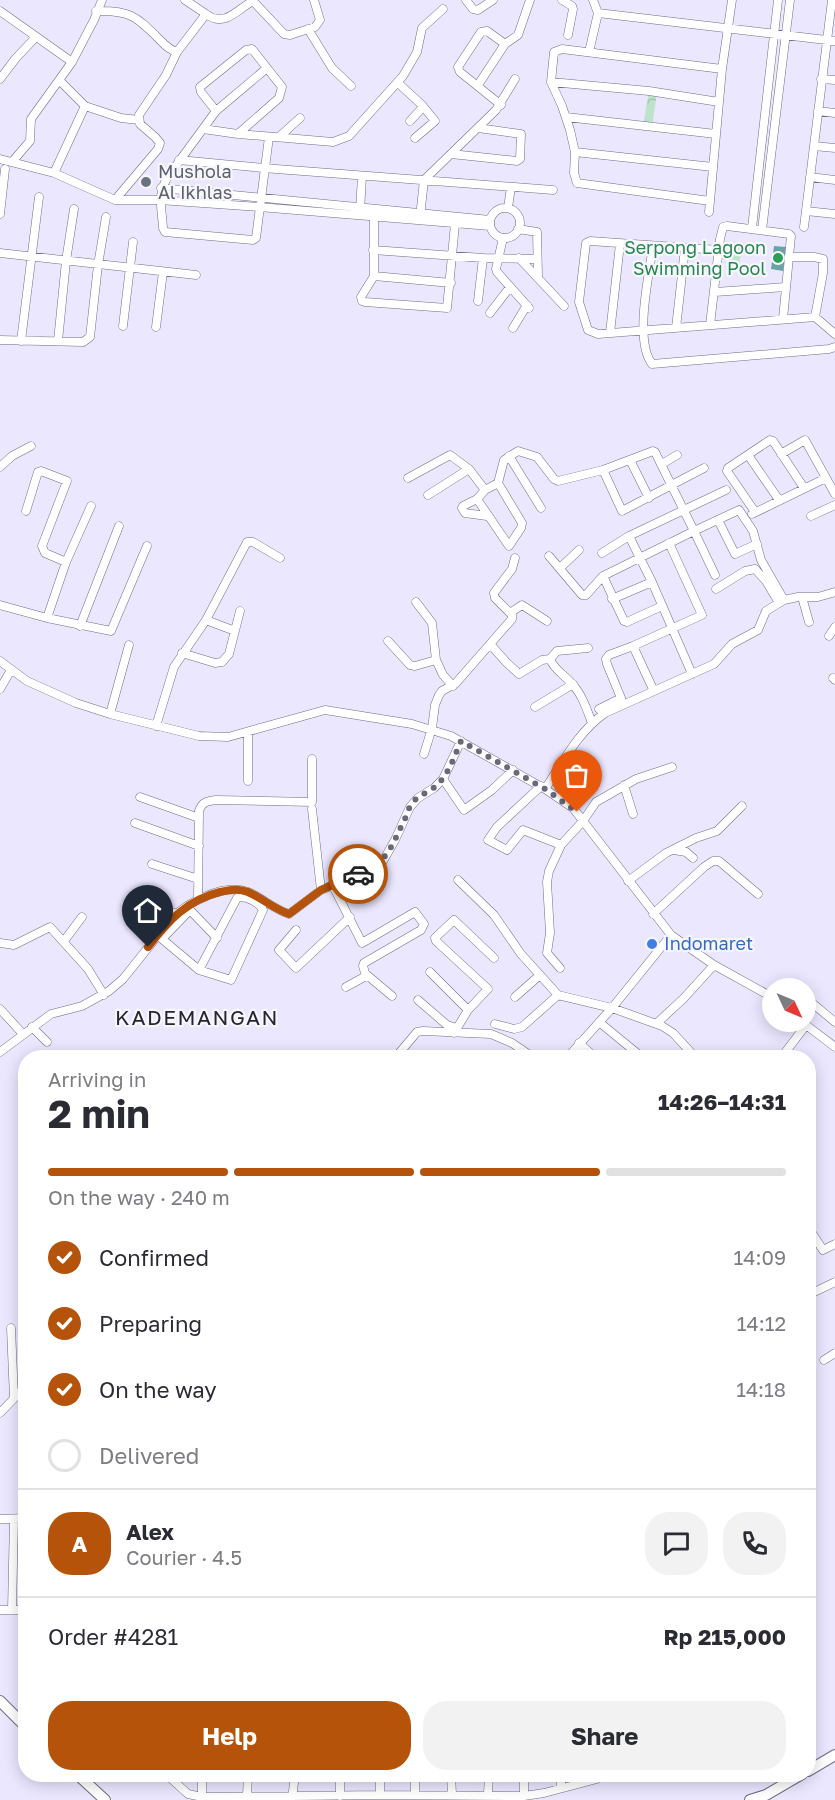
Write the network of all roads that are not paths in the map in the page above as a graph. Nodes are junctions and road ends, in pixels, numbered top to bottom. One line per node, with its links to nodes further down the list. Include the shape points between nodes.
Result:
1 (102, 0): 14 (street)
2 (185, 0): 17 (street)
3 (314, 0): 18 (street, via 320,20)
4 (466, 0): 5 (street, via 478,10)
5 (493, 0)
6 (530, 0): 25 (street, via 518,35)
7 (562, 0): 20 (street, via 573,9)
8 (592, 0): 15 (street)
9 (732, 0): 19 (street)
10 (778, 0): 21 (street)
11 (790, 0): 22 (street)
12 (832, 0): 24 (street)
13 (443, 9): 37 (street, via 422,28 417,52)
14 (96, 11): 26 (street, via 129,14); 28 (street)
15 (598, 12): 19 (street); 27 (street)
16 (1, 14): 23 (street)
17 (206, 14): 18 (street, via 223,20 252,1 284,34); 26 (street)
18 (308, 29): 39 (street, via 332,68)
19 (729, 29): 21 (street); 30 (street)
20 (568, 34)
21 (774, 34): 22 (street); 94 (street)
22 (786, 34): 24 (street); 96 (street)
23 (36, 37): 28 (street); 31 (street)
24 (831, 40): 32 (street)
25 (505, 44): 38 (street); 38 (street, via 487,31 481,32 459,65 460,72)
26 (177, 52): 49 (street)
27 (589, 52): 30 (street); 36 (street, via 555,50)
28 (72, 62): 34 (street)
29 (267, 68): 44 (street); 44 (street, via 248,48 200,87); 53 (street, via 282,87 279,98)
30 (722, 69): 40 (street)
31 (0, 79)
32 (821, 79): 35 (street); 45 (street)
33 (515, 80): 41 (street)
34 (60, 81): 42 (street); 64 (street, via 32,119 30,141)
35 (835, 81)
36 (551, 82): 40 (street); 48 (street)
37 (398, 83): 43 (street); 56 (street, via 349,136 333,142)
38 (478, 85): 41 (street)
39 (351, 86)
40 (719, 102): 54 (street)
41 (501, 105): 51 (street)
42 (85, 106): 49 (street); 68 (street)
43 (423, 107): 50 (street); 57 (street, via 435,121)
44 (216, 111): 52 (street)
45 (818, 111): 46 (street); 58 (street)
46 (835, 113)
47 (300, 117): 56 (street)
48 (566, 117): 54 (street); 60 (street)
49 (139, 120): 77 (street, via 159,146)
50 (410, 121)
51 (478, 128): 61 (street); 61 (street, via 521,134 520,159)
52 (203, 129): 53 (street); 63 (street)
53 (238, 134): 55 (street)
54 (716, 134): 65 (street)
55 (269, 136): 56 (street); 66 (street)
56 (279, 137)
57 (415, 138)
58 (814, 146): 59 (street); 70 (street)
59 (835, 148)
60 (575, 152): 65 (street); 79 (street, via 577,183)
61 (451, 154): 71 (street)
62 (0, 159): 64 (street)
63 (179, 160): 66 (street); 74 (street)
64 (12, 162): 68 (street)
65 (713, 167): 79 (street)
66 (263, 168): 69 (street); 80 (street)
67 (5, 169): 86 (street)
68 (54, 172): 77 (street)
69 (362, 176): 71 (street); 84 (street)
70 (810, 177): 72 (street); 83 (street)
71 (424, 180): 73 (street); 90 (street)
72 (835, 180)
73 (511, 187): 75 (street); 81 (street)
74 (161, 188): 78 (street); 80 (street)
75 (553, 190)
76 (39, 197): 106 (street)
77 (115, 200): 78 (street)
78 (159, 200): 80 (street); 80 (street, via 167,233 253,240 258,234)
79 (710, 201): 85 (street)
80 (260, 203): 84 (street)
81 (508, 208): 91 (street, via 493,213); 95 (street, via 517,213)
82 (74, 210): 112 (street)
83 (806, 211): 87 (street); 93 (street)
84 (360, 212): 89 (street); 90 (street)
85 (709, 213)
86 (0, 214)
87 (835, 214)
88 (106, 217): 113 (street)
89 (375, 217): 90 (street); 102 (street)
90 (420, 217): 91 (street); 92 (street)
91 (490, 223): 92 (street); 97 (street, via 492,233)
92 (455, 224): 105 (street)
93 (804, 227)
94 (752, 228): 96 (street); 103 (street, via 723,227)
95 (518, 229): 97 (street, via 511,237); 111 (street, via 537,231)
96 (762, 230): 107 (street, via 789,234)
97 (503, 238): 109 (street)
98 (133, 242): 114 (street)
99 (620, 244): 100 (street); 134 (street); 134 (street, via 586,243 580,291 579,302 588,330)
100 (653, 246): 101 (street); 133 (street)
101 (685, 248): 103 (street); 132 (street)
102 (373, 250): 105 (street); 117 (street)
103 (719, 250): 122 (street)
104 (0, 253): 106 (street)
105 (453, 256): 108 (street); 119 (street)
106 (31, 257): 112 (street); 137 (street)
107 (789, 257): 121 (street); 126 (street, via 822,259)
108 (483, 258): 109 (street); 123 (street)
109 (500, 258): 110 (street); 120 (street, via 497,272)
110 (519, 258): 111 (street); 118 (street)
111 (537, 259): 118 (street)
112 (66, 261): 113 (street); 138 (street)
113 (98, 265): 114 (street); 138 (street, via 90,337 83,342)
114 (130, 268): 115 (street); 129 (street)
115 (163, 272): 116 (street); 130 (street)
116 (196, 275)
117 (374, 276): 119 (street); 119 (street, via 361,297 363,302 445,309)
118 (538, 277): 124 (street)
119 (451, 283)
120 (510, 287): 125 (street); 131 (street, via 528,307)
121 (785, 287): 122 (street); 127 (street)
122 (715, 292): 128 (street)
123 (478, 301)
124 (564, 306)
125 (490, 314)
126 (814, 317): 127 (street); 135 (street)
127 (783, 319): 128 (street)
128 (710, 325): 132 (street)
129 (123, 326)
130 (156, 327)
131 (513, 328)
132 (676, 328): 133 (street)
133 (642, 331): 134 (street); 139 (street, via 652,364)
134 (610, 333)
135 (835, 334)
136 (0, 340): 137 (street)
137 (21, 341): 138 (street)
138 (58, 341)
139 (835, 347)
140 (31, 446): 147 (street)
141 (781, 454): 143 (street, via 770,440); 152 (street, via 805,440); 155 (street)
142 (676, 455): 146 (street)
143 (748, 455): 162 (street); 168 (street, via 727,471)
144 (509, 456): 150 (street, via 518,451 534,455 558,481); 153 (street, via 504,460); 165 (street)
145 (630, 460): 146 (street, via 653,451); 150 (street); 160 (street)
146 (662, 464): 154 (street)
147 (0, 467)
148 (704, 468): 154 (street)
149 (469, 469): 151 (street, via 450,455); 156 (street); 159 (street)
150 (603, 470): 160 (street, via 622,511)
151 (408, 478)
152 (826, 478): 155 (street); 158 (street)
153 (498, 483): 156 (street); 169 (street, via 522,523 509,546)
154 (672, 486): 160 (street); 166 (street)
155 (804, 488): 162 (street)
156 (485, 490): 161 (street)
157 (726, 490): 166 (street)
158 (835, 494)
159 (428, 495)
160 (649, 498)
161 (477, 499): 169 (street); 169 (street, via 463,506 463,512)
162 (779, 500): 168 (street)
163 (835, 505): 170 (street)
164 (91, 506): 185 (street)
165 (541, 508)
166 (684, 510): 174 (street); 175 (street)
167 (26, 511): 185 (street, via 38,472 67,481 42,546 45,553)
168 (755, 512): 171 (street)
169 (487, 516)
170 (811, 516)
171 (745, 517): 172 (street, via 739,510); 177 (street)
172 (718, 520): 174 (street); 177 (street, via 735,554)
173 (119, 526): 204 (street)
174 (694, 531): 176 (street); 187 (street)
175 (629, 536): 180 (street); 182 (street)
176 (669, 543): 182 (street); 206 (street, via 702,613)
177 (757, 544): 195 (street)
178 (147, 546): 204 (street, via 111,631)
179 (579, 550): 186 (street)
180 (602, 553)
181 (549, 556): 186 (street)
182 (640, 557): 188 (street); 189 (street)
183 (280, 558): 201 (street, via 247,542)
184 (515, 558): 199 (street, via 512,569 494,593)
185 (66, 562): 200 (street)
186 (560, 568): 188 (street, via 582,595)
187 (715, 575)
188 (603, 576): 193 (street)
189 (652, 582): 193 (street); 197 (street)
190 (716, 589): 195 (street, via 754,569)
191 (835, 592): 192 (street)
192 (802, 597): 195 (street); 203 (street)
193 (612, 599): 197 (street, via 627,622)
194 (416, 602): 216 (street, via 432,623)
195 (781, 602): 219 (street, via 766,611 758,630 732,644 714,664)
196 (0, 605): 200 (street)
197 (662, 606): 206 (street)
198 (240, 611): 207 (street)
199 (510, 613): 202 (street, via 522,605); 211 (street, via 510,623)
200 (46, 618): 204 (street)
201 (206, 620): 207 (street); 214 (street)
202 (547, 621)
203 (809, 622)
204 (80, 626)
205 (835, 627): 208 (street)
206 (672, 628): 212 (street); 219 (street)
207 (236, 631): 214 (street, via 229,654 222,662)
208 (829, 636)
209 (388, 641): 216 (street, via 410,665)
210 (129, 645): 226 (street)
211 (491, 645): 215 (street, via 519,674); 221 (street)
212 (633, 646): 222 (street); 225 (street, via 607,656 621,698)
213 (588, 648): 215 (street, via 557,651)
214 (182, 654): 228 (street, via 174,667)
215 (550, 659): 220 (street)
216 (436, 660): 221 (street)
217 (0, 661): 218 (street)
218 (11, 670): 223 (street); 226 (street, via 56,695)
219 (692, 674): 227 (street, via 604,713)
220 (573, 684): 224 (street); 227 (street)
221 (453, 686): 229 (street, via 442,691 436,700)
222 (652, 687)
223 (0, 689)
224 (535, 707)
225 (599, 709)
226 (110, 714): 228 (street)
227 (592, 723): 239 (street)
228 (156, 726): 230 (street, via 215,738)
229 (432, 729): 230 (street, via 325,710); 231 (street); 232 (street)
230 (248, 732): 237 (street)
231 (461, 741): 235 (street); 236 (street)
232 (424, 754)
233 (312, 759): 244 (street, via 312,801 209,801 201,807)
234 (672, 767): 238 (street)
235 (513, 770): 236 (street, via 464,810); 239 (street)
236 (443, 779): 255 (street, via 414,801 383,861)
237 (248, 781)
238 (624, 785): 243 (street); 245 (street, via 597,802)
239 (543, 788): 245 (street); 247 (street, via 488,840 507,850 523,830)
240 (140, 797): 244 (street)
241 (742, 806): 249 (street, via 717,831)
242 (312, 809): 256 (street)
243 (633, 814)
244 (199, 818): 248 (street)
245 (584, 820): 247 (street); 254 (street)
246 (135, 823): 248 (street)
247 (561, 845): 272 (street, via 549,871 547,893 547,953)
248 (199, 846): 252 (street)
249 (674, 850): 250 (street); 254 (street)
250 (693, 858)
251 (152, 864): 252 (street)
252 (198, 879): 259 (street)
253 (458, 880): 276 (street, via 494,915)
254 (628, 881): 262 (street)
255 (332, 884): 256 (street); 264 (street)
256 (321, 890): 259 (street, via 289,914 238,890)
257 (758, 894): 262 (street, via 719,861 713,861)
258 (134, 897): 261 (street)
259 (198, 900): 260 (street)
260 (188, 908): 261 (street); 267 (street); 273 (street, via 161,939)
261 (176, 914): 279 (street, via 123,979)
262 (653, 914): 266 (street)
263 (82, 917): 268 (street)
264 (350, 917): 265 (street, via 296,968 279,951); 275 (street, via 363,943 415,912 424,924 421,930 364,963)
265 (296, 930)
266 (671, 934): 271 (street); 285 (street)
267 (217, 938): 273 (street); 273 (street, via 238,897 262,906 262,915 231,980)
268 (64, 941): 269 (street, via 49,927 14,945); 279 (street)
269 (0, 943)
270 (494, 958): 287 (street, via 454,920 435,938 488,989)
271 (714, 965): 278 (street); 291 (street)
272 (560, 968)
273 (199, 970)
274 (429, 972): 287 (street)
275 (367, 975): 277 (street); 281 (street)
276 (540, 975): 280 (street); 282 (street)
277 (346, 987)
278 (762, 991)
279 (104, 995): 292 (street, via 82,1006 54,1012)
280 (558, 995): 285 (street); 290 (street, via 522,1027)
281 (392, 996)
282 (515, 997)
283 (418, 1000): 293 (street)
284 (816, 1006): 289 (street)
285 (612, 1008): 288 (street); 291 (street)
286 (0, 1009): 296 (street)
287 (468, 1010): 293 (street)
288 (599, 1022): 298 (street); 304 (street)
289 (835, 1022)
290 (495, 1024)
291 (656, 1024): 305 (street, via 673,1033)
292 (32, 1027): 296 (street); 297 (street)
293 (455, 1030): 300 (street, via 419,1031); 301 (street, via 497,1036)
294 (798, 1032): 306 (street)
295 (816, 1032): 299 (street)
296 (22, 1033): 307 (street)
297 (47, 1042)
298 (579, 1043): 302 (street); 303 (street)
299 (835, 1047)
300 (402, 1050)
301 (521, 1050)
302 (573, 1050)
303 (587, 1050)
304 (631, 1050)
305 (689, 1050)
306 (786, 1050)
307 (0, 1052)
308 (816, 1239): 309 (street, via 823,1250)
309 (835, 1244)
310 (835, 1282): 311 (street)
311 (816, 1291)
312 (11, 1328): 316 (street)
313 (835, 1353): 314 (street)
314 (824, 1360)
315 (18, 1394): 316 (street)
316 (14, 1398): 317 (street)
317 (0, 1413)
318 (0, 1519): 319 (street)
319 (14, 1519): 320 (street); 322 (street)
320 (18, 1519)
321 (0, 1610): 322 (street)
322 (12, 1610): 323 (street)
323 (18, 1610)
324 (0, 1701): 326 (main road)
325 (0, 1711): 326 (main road)
326 (15, 1718): 327 (main road)
327 (18, 1720)
328 (835, 1755): 329 (main road)
329 (816, 1766)
330 (86, 1782): 356 (main road)
331 (175, 1782): 351 (street, via 188,1794)
332 (202, 1782): 351 (street)
333 (248, 1782): 352 (street)
334 (295, 1782): 354 (street)
335 (340, 1782): 349 (street)
336 (380, 1782): 345 (street)
337 (415, 1782): 346 (street)
338 (451, 1782): 347 (street)
339 (489, 1782): 348 (street)
340 (524, 1782): 350 (street)
341 (561, 1782): 344 (street)
342 (585, 1782): 344 (street)
343 (790, 1782): 355 (main road)
344 (561, 1788): 353 (street)
345 (380, 1795): 346 (street); 349 (street)
346 (415, 1795): 347 (street)
347 (452, 1795): 348 (street)
348 (488, 1795): 350 (street)
349 (339, 1796): 354 (street)
350 (524, 1796): 353 (street)
351 (202, 1797): 352 (street)
352 (247, 1797): 354 (street)
353 (544, 1797)
354 (295, 1798)
355 (767, 1798): 357 (main road)
356 (105, 1800)
357 (750, 1800)

